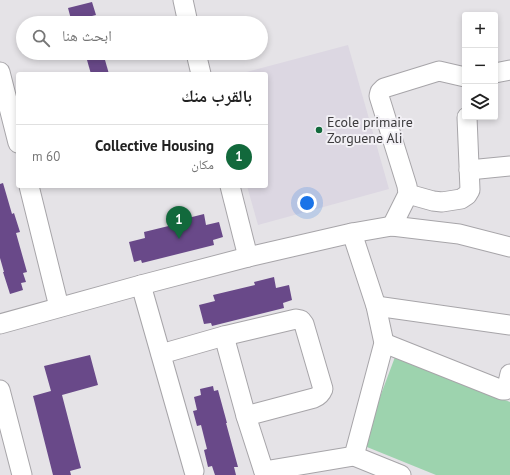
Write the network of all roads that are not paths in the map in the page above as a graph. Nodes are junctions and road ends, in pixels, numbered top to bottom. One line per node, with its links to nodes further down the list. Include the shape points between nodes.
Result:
1 (183, 0): 2 (street)
2 (186, 16)
3 (198, 60): 6 (street)
4 (510, 70): 7 (street)
5 (0, 72): 10 (street)
6 (201, 72)
7 (498, 72)
8 (462, 76): 15 (street, via 439,71 384,88 380,92 379,96)
9 (467, 120): 12 (street)
10 (16, 135)
11 (510, 166): 12 (street)
12 (469, 170): 15 (street, via 470,190 461,199 442,202)
13 (30, 188): 22 (street)
14 (231, 188): 19 (street)
15 (408, 194): 16 (street)
16 (392, 226): 17 (street); 18 (street, via 459,234)
17 (352, 234): 19 (street); 21 (street)
18 (510, 247)
19 (248, 257): 20 (street)
20 (141, 285): 22 (street); 27 (street)
21 (376, 306): 24 (street); 26 (street)
22 (60, 307): 23 (street)
23 (0, 324)
24 (510, 325)
25 (224, 336): 27 (street); 30 (street); 30 (street, via 296,318 301,320 323,388 318,397)
26 (384, 344): 28 (street, via 502,390 507,387); 31 (street)
27 (161, 354): 33 (street)
28 (510, 374)
29 (0, 390): 35 (street)
30 (246, 416): 34 (street)
31 (354, 456): 32 (street); 36 (street)
32 (321, 468): 34 (street)
33 (194, 471)
34 (264, 473)
35 (22, 475)
36 (402, 475)

